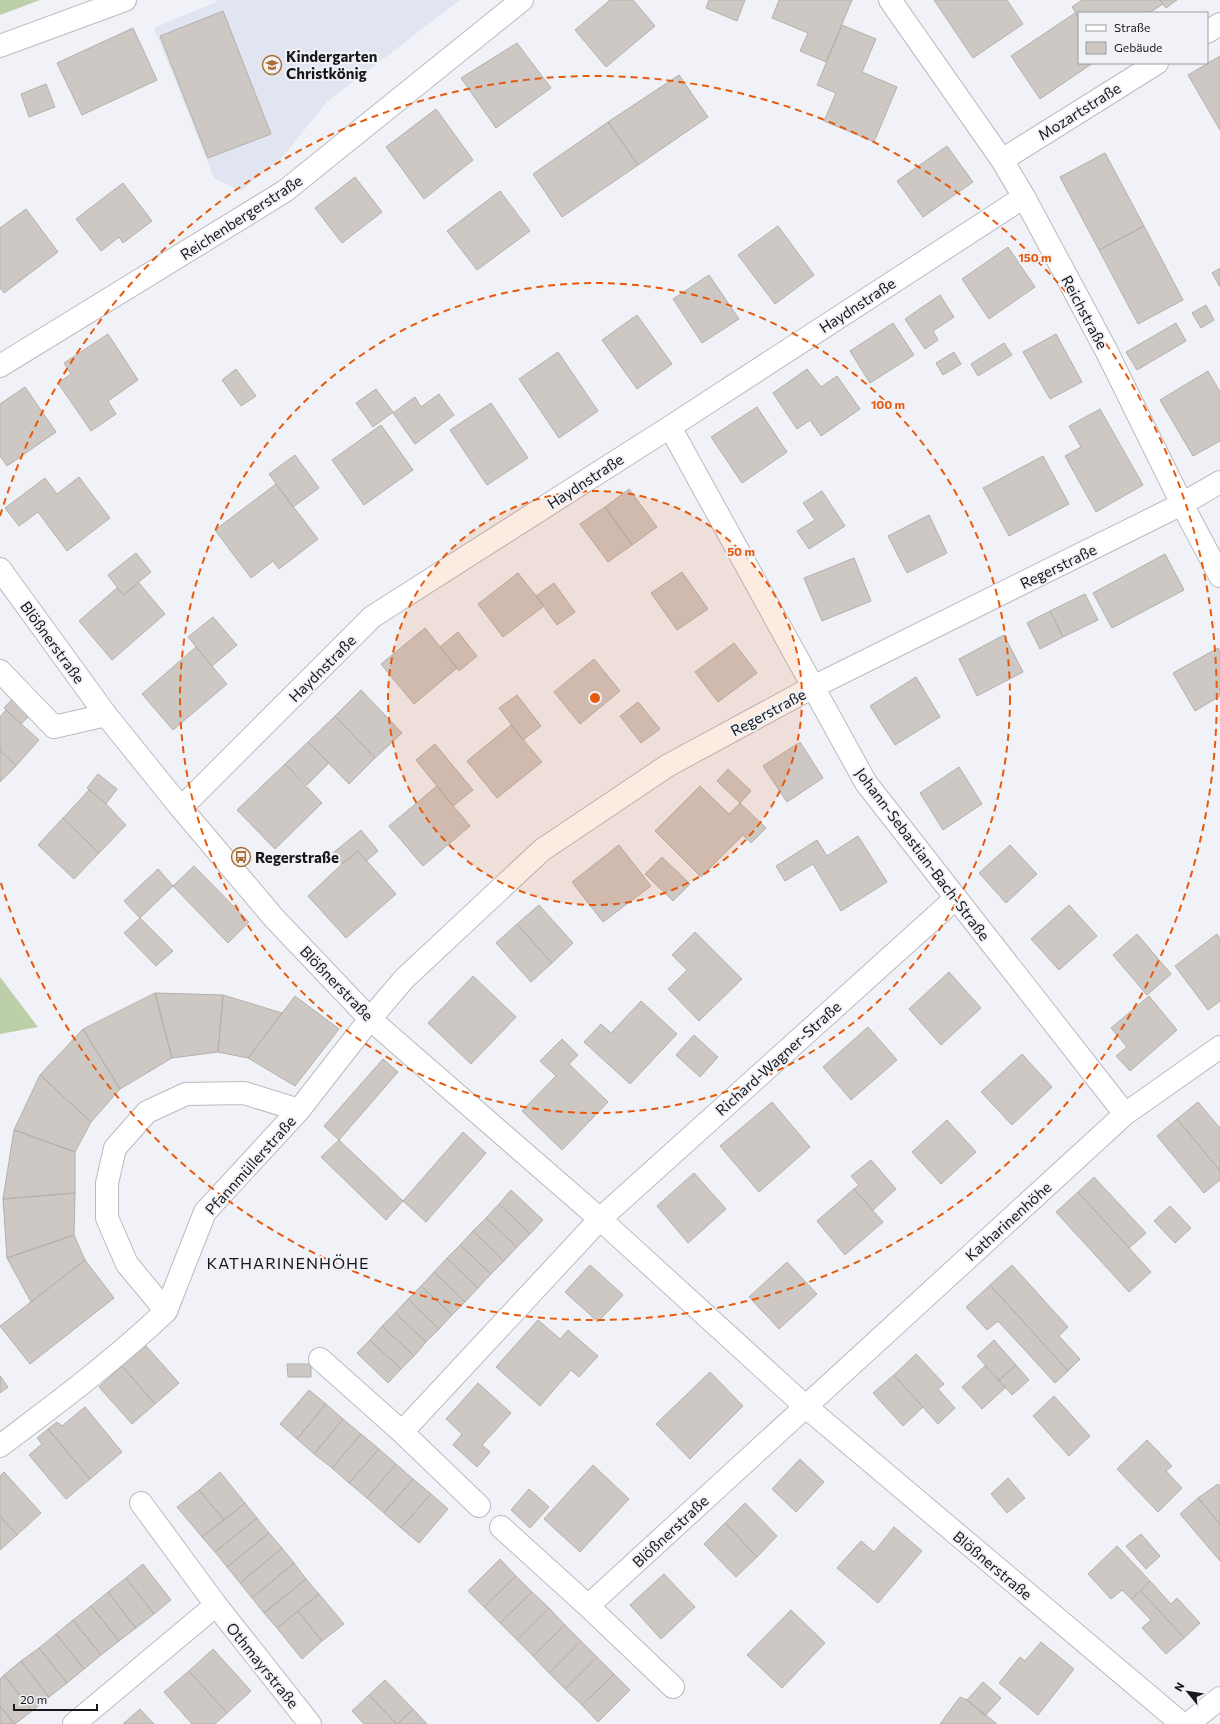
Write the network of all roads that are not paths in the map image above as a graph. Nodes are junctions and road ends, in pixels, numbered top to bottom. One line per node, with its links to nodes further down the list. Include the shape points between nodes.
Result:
1 (125, 0): 6 (street)
2 (522, 0): 10 (street, Reichenbergerstraße, via 285,192)
3 (890, 0): 8 (street, Reichstraße)
4 (1220, 24): 5 (street)
5 (1208, 31)
6 (0, 46)
7 (1155, 64): 8 (street, Mozartstraße)
8 (1002, 160): 9 (street, Reichstraße)
9 (1024, 197): 11 (street, Haydnstraße); 13 (street, Reichstraße, via 1106,350)
10 (0, 366)
11 (670, 427): 17 (street, Johann-Sebastian-Bach-Straße); 19 (street, Haydnstraße, via 372,617)
12 (1220, 482): 13 (street, Regerstraße)
13 (1182, 504): 15 (street, Reichstraße); 17 (street, Regerstraße)
14 (0, 569): 18 (street, Blößnerstraße)
15 (1220, 576)
16 (0, 671): 18 (street, via 54,727)
17 (813, 687): 20 (street, Johann-Sebastian-Bach-Straße, via 866,783); 21 (street, Regerstraße, via 667,766 542,850 404,979)
18 (106, 715): 19 (street, Blößnerstraße)
19 (181, 808): 21 (street, Blößnerstraße, via 274,918)
20 (956, 898): 24 (street, Johann-Sebastian-Bach-Straße); 25 (street, Richard-Wagner-Straße)
21 (370, 1019): 23 (street, Pfannmüllerstraße); 25 (street, Blößnerstraße)
22 (1220, 1047): 24 (street, Katharinenhöhe)
23 (299, 1110): 26 (street, Pfannmüllerstraße, via 205,1212); 26 (street, Pfannmüllerstraße, via 244,1093 186,1094 147,1112 115,1148 107,1183 107,1218 127,1264)
24 (1125, 1114): 28 (street, Katharinenhöhe)
25 (600, 1219): 28 (street, Blößnerstraße); 29 (street)
26 (166, 1311): 30 (street, Pfannmüllerstraße, via 131,1343)
27 (320, 1359): 29 (street)
28 (805, 1406): 35 (street, Blößnerstraße); 40 (street, Blößnerstraße)
29 (402, 1432): 32 (street)
30 (0, 1446)
31 (141, 1503): 34 (street, Othmayrstraße)
32 (479, 1506)
33 (501, 1527): 35 (street)
34 (216, 1605): 38 (street); 39 (street, Othmayrstraße)
35 (588, 1606): 36 (street)
36 (673, 1687)
37 (1220, 1698): 41 (street)
38 (74, 1724)
39 (310, 1724)
40 (1182, 1724)
41 (1188, 1724)

